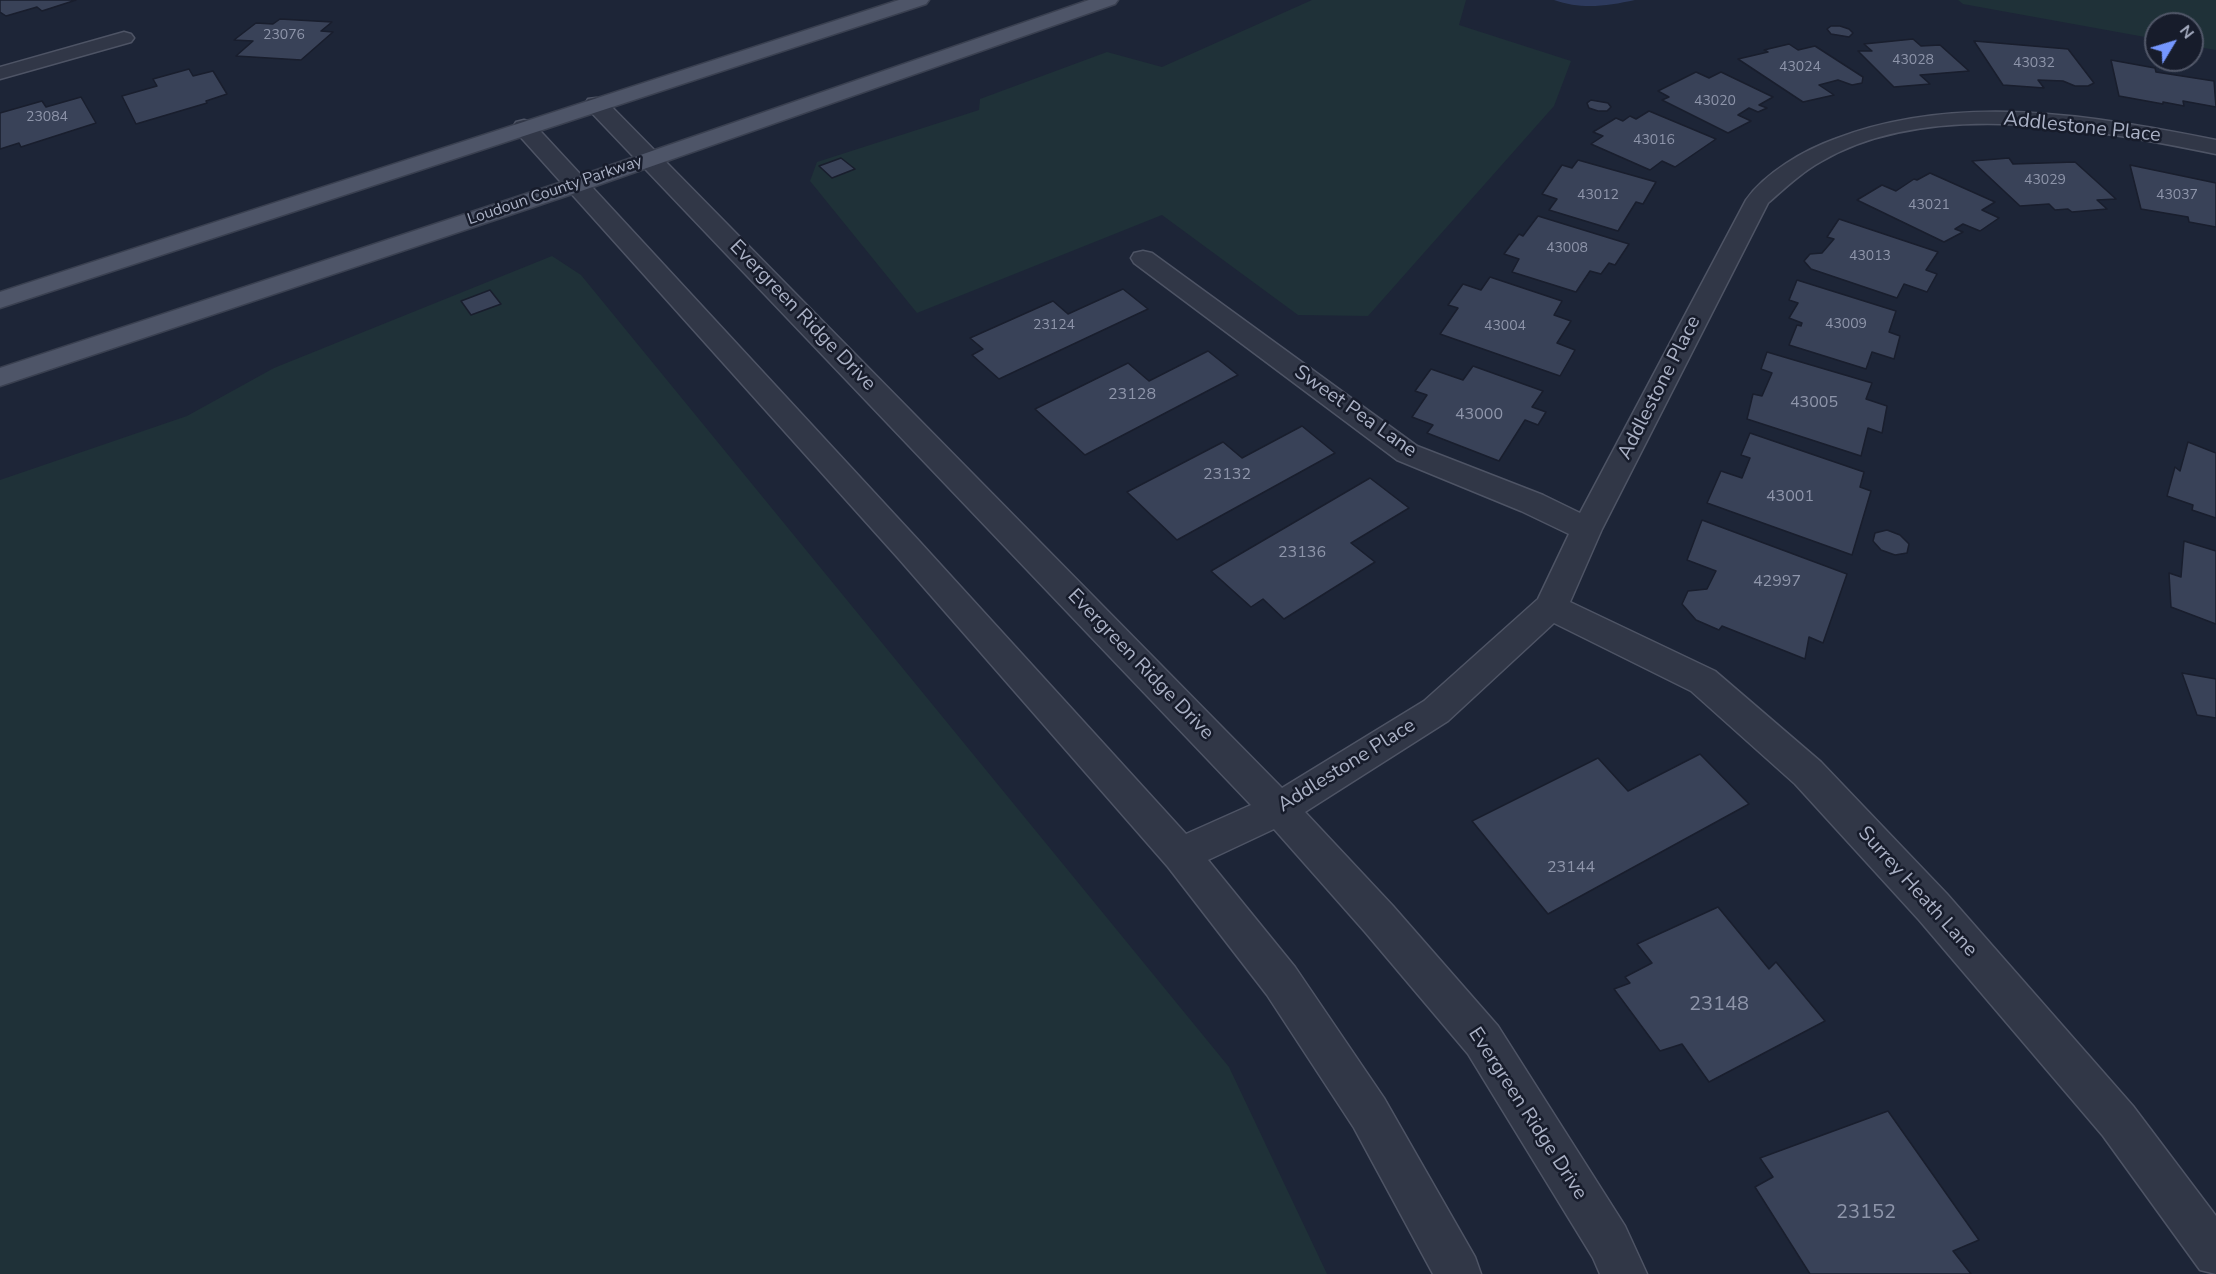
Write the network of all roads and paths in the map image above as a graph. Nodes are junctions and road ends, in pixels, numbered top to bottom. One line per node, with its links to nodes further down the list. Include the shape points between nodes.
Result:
1 (920, 0): 5 (main road)
2 (1108, 0): 8 (main road, Loudoun County Parkway)
3 (124, 38): 4 (street)
4 (0, 73)
5 (596, 104): 6 (main road); 8 (street, Evergreen Ridge Drive)
6 (524, 127): 9 (street); 11 (main road)
7 (2216, 147): 13 (street, Addlestone Place, via 2132,129 1980,118 1868,134 1822,152 1787,173 1758,200)
8 (650, 159): 9 (main road, Loudoun County Parkway); 15 (street, Evergreen Ridge Drive)
9 (576, 185): 12 (main road, Loudoun County Parkway); 16 (street)
10 (1143, 258): 13 (street, Sweet Pea Lane, via 1407,453 1532,503)
11 (0, 300)
12 (0, 377)
13 (1587, 530): 14 (street, Addlestone Place)
14 (1551, 607): 15 (street, Addlestone Place, via 1436,711); 17 (street, Surrey Heath Lane, via 1703,681 1808,773 1934,908 2118,1121)
15 (1279, 809): 16 (street, Addlestone Place); 19 (street, Evergreen Ridge Drive, via 1483,1040 1609,1242)
16 (1181, 855): 18 (street, via 1281,981 1369,1113)
17 (2216, 1254)
18 (1458, 1274)
19 (1624, 1274)

